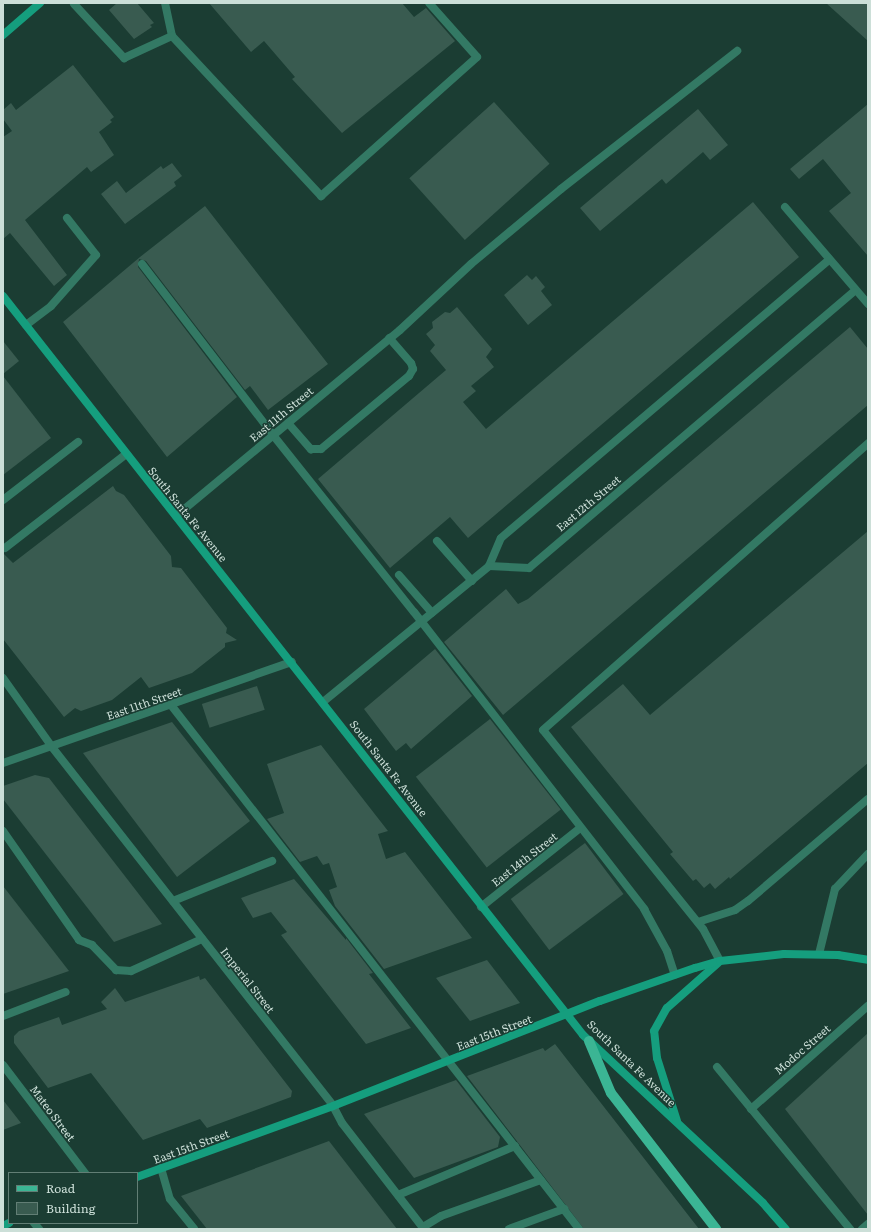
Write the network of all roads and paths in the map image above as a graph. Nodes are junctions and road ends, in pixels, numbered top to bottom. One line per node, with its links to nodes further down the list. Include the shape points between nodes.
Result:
1 (40, 3): 5 (main road)
2 (74, 3): 6 (street, via 124,58)
3 (165, 3): 6 (street)
4 (429, 3): 6 (street, via 477,57 321,196)
5 (3, 35)
6 (172, 36)
7 (737, 51): 16 (street, East 11th Street, via 520,223)
8 (785, 207): 10 (street)
9 (67, 218): 15 (street, via 96,255 51,306)
10 (829, 260): 12 (street); 26 (street, via 501,538)
11 (142, 264): 18 (street)
12 (854, 291): 14 (street); 26 (street, East 12th Street, via 529,568)
13 (3, 296): 15 (main road, South Santa Fe Avenue)
14 (868, 304)
15 (26, 325): 21 (main road, South Santa Fe Avenue)
16 (389, 338): 17 (street, East 11th Street); 17 (street, via 411,363 413,369 409,376 321,449 311,449)
17 (288, 423): 18 (street, East 11th Street)
18 (273, 435): 23 (street, East 11th Street); 30 (street)
19 (78, 442): 22 (street)
20 (868, 444): 44 (street, via 543,730)
21 (126, 454): 23 (main road, South Santa Fe Avenue); 25 (street)
22 (3, 500)
23 (176, 516): 31 (main road, South Santa Fe Avenue)
24 (437, 541): 28 (street)
25 (5, 548)
26 (489, 566): 28 (street)
27 (399, 575): 29 (street)
28 (472, 581): 29 (street)
29 (432, 613): 30 (street)
30 (422, 622): 33 (street); 38 (street)
31 (292, 662): 33 (main road, South Santa Fe Avenue); 34 (street, East 11th Street)
32 (3, 678): 35 (street, Imperial Street)
33 (323, 702): 43 (main road, South Santa Fe Avenue)
34 (171, 705): 35 (street, East 11th Street); 55 (street)
35 (52, 747): 36 (street, East 11th Street); 42 (street, Imperial Street)
36 (3, 763)
37 (868, 799): 44 (street, via 748,901 735,910)
38 (580, 828): 43 (street, East 14th Street); 49 (street, via 644,909 667,952)
39 (3, 831): 45 (street, via 78,940 92,945 116,970 131,971)
40 (868, 854): 46 (street, via 835,889)
41 (272, 861): 42 (street)
42 (173, 901): 45 (street, Imperial Street)
43 (481, 907): 52 (main road, South Santa Fe Avenue)
44 (698, 922): 48 (street)
45 (202, 939): 58 (street, Imperial Street)
46 (819, 954): 47 (main road, East 15th Street); 48 (main road, East 15th Street, via 784,954)
47 (868, 960)
48 (720, 961): 49 (main road, East 15th Street); 60 (main road, via 667,1008 654,1031 657,1058)
49 (675, 975): 52 (main road, East 15th Street)
50 (66, 992): 53 (street)
51 (868, 1006): 59 (street, Modoc Street)
52 (569, 1014): 54 (main road, South Santa Fe Avenue); 55 (main road, East 15th Street)
53 (3, 1016)
54 (590, 1041): 60 (main road, South Santa Fe Avenue); 73 (main road, via 611,1092)
55 (449, 1062): 58 (main road, East 15th Street); 61 (street)
56 (3, 1066): 63 (street, Mateo Street)
57 (717, 1067): 59 (street)
58 (333, 1106): 62 (main road, East 15th Street); 66 (street, Imperial Street, via 342,1123)
59 (752, 1109): 75 (street)
60 (678, 1122): 74 (main road, South Santa Fe Avenue, via 763,1203)
61 (515, 1146): 65 (street); 66 (street)
62 (161, 1168): 64 (main road, East 15th Street); 70 (street, via 170,1199)
63 (84, 1172)
64 (138, 1177)
65 (541, 1180): 67 (street); 69 (street, via 441,1216)
66 (398, 1195): 69 (street, Imperial Street)
67 (564, 1209): 71 (street); 72 (street)
68 (868, 1224): 76 (street)
69 (424, 1228)
70 (194, 1229)
71 (509, 1229)
72 (579, 1229)
73 (716, 1229)
74 (786, 1229)
75 (850, 1229)
76 (862, 1229)

